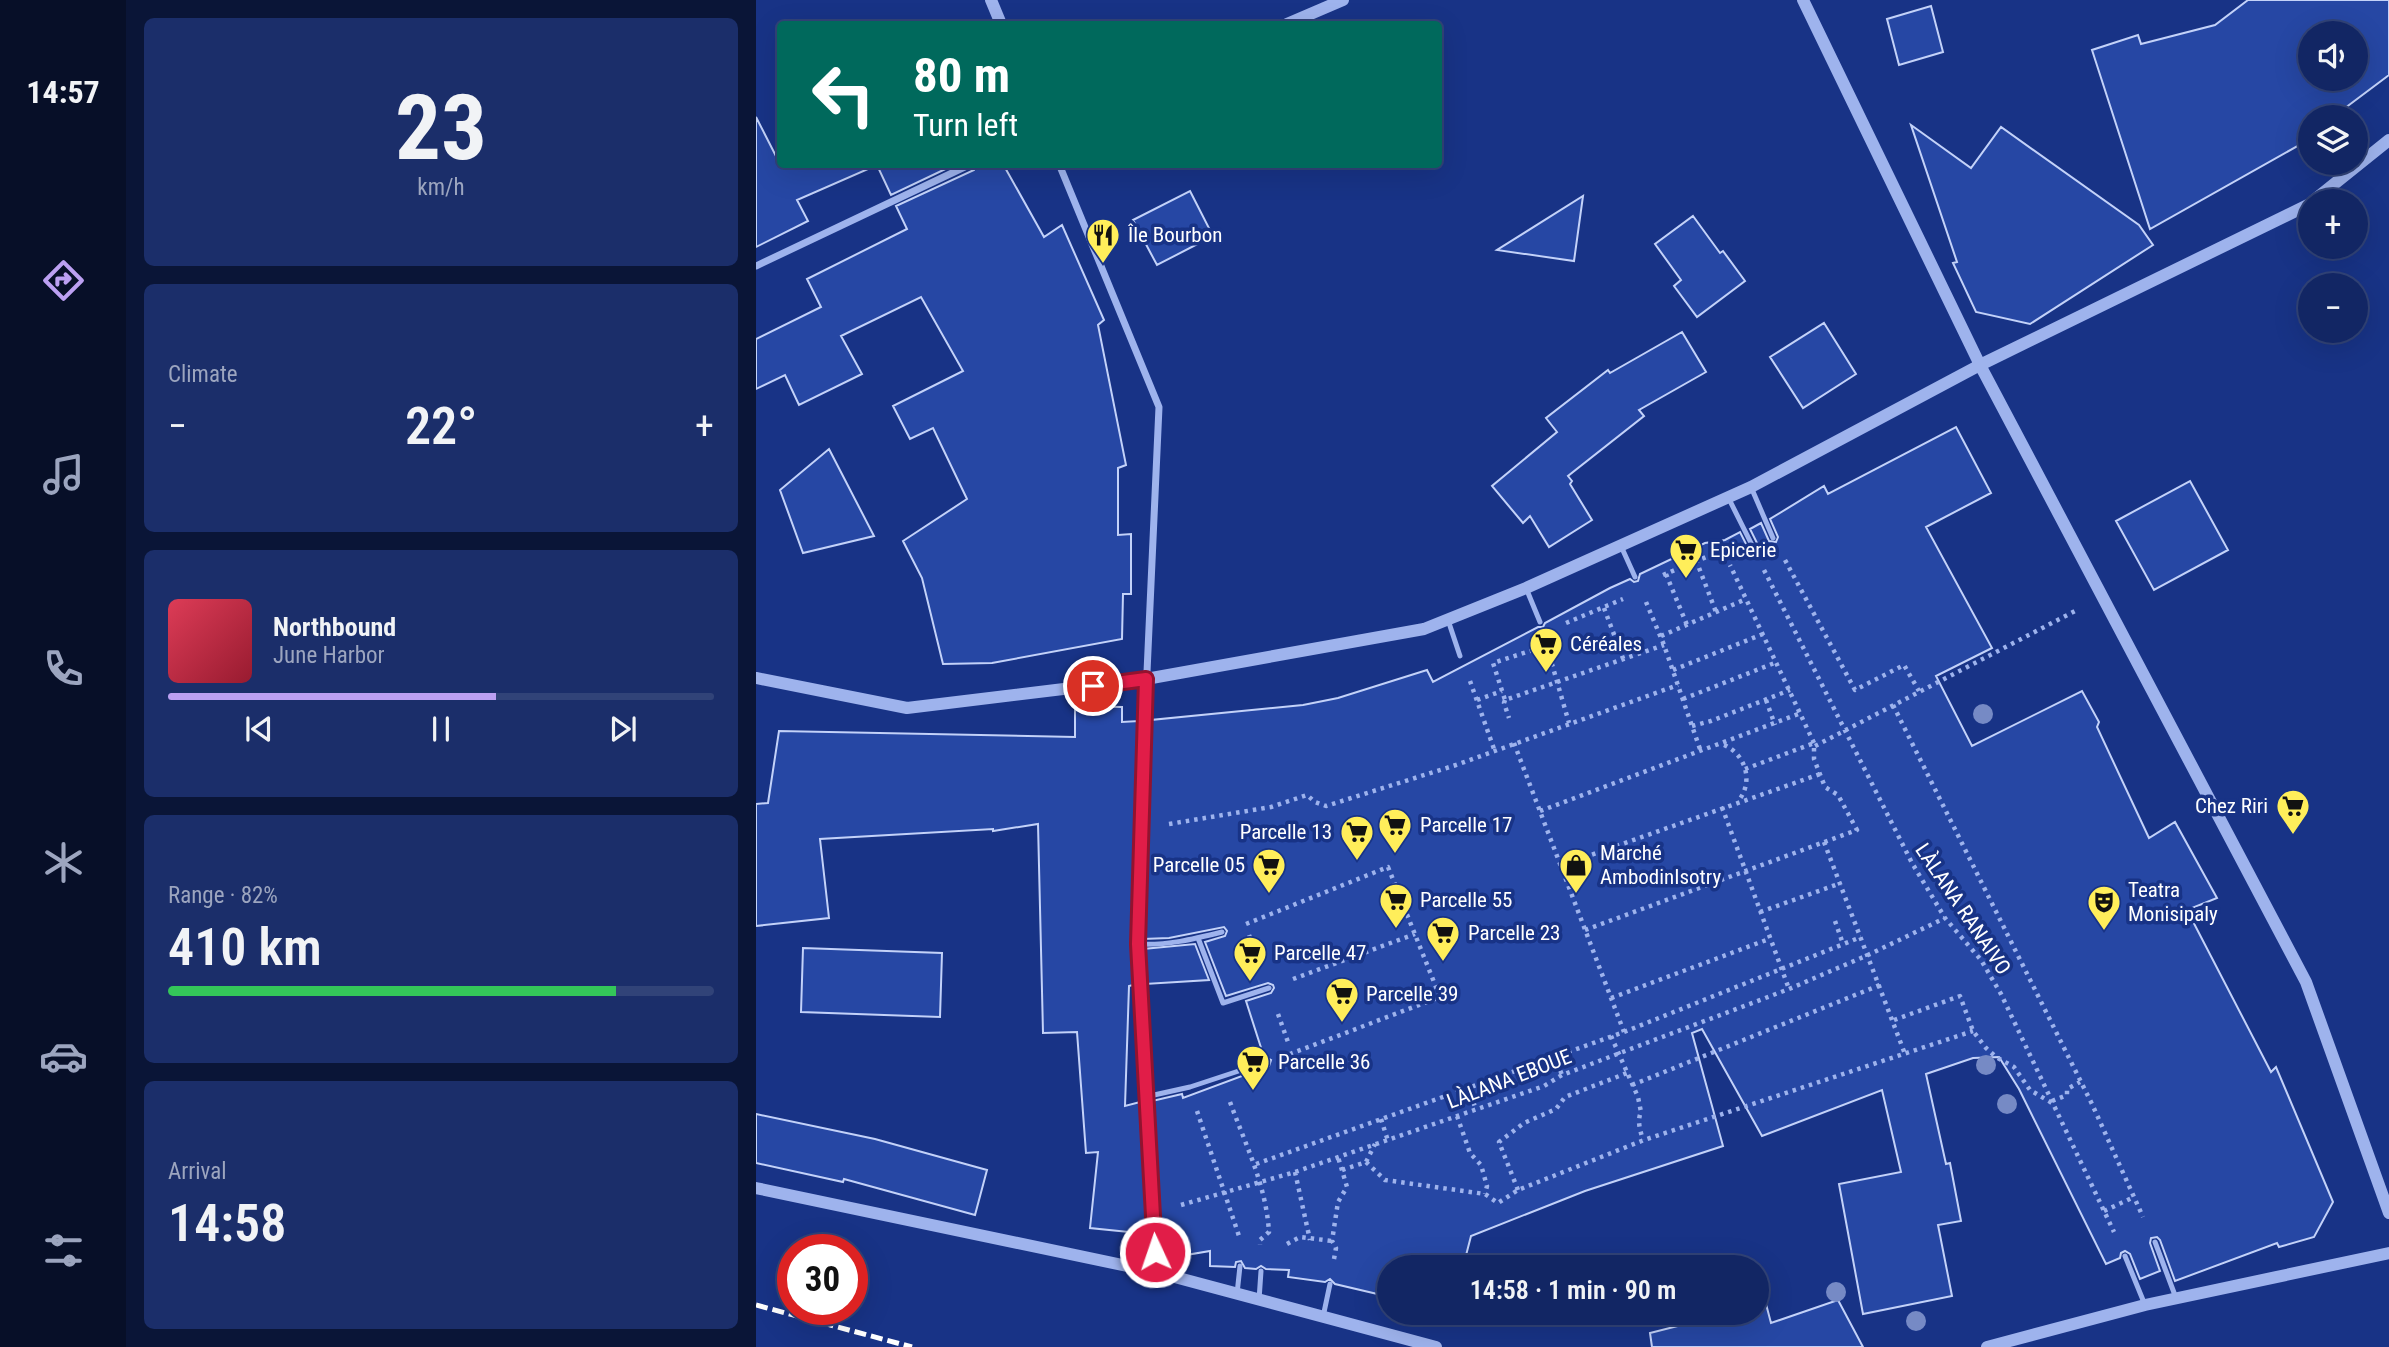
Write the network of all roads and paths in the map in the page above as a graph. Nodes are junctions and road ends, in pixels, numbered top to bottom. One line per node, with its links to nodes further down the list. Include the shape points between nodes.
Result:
1 (991, 0): 4 (street)
2 (1343, 0): 5 (street)
3 (1803, 0): 12 (street)
4 (1000, 21)
5 (1294, 21)
6 (2389, 140): 9 (street)
7 (963, 168): 11 (street)
8 (1061, 168): 39 (street, via 1159,407)
9 (2328, 189)
10 (2298, 209): 12 (street)
11 (756, 266)
12 (1980, 365): 13 (street); 22 (street)
13 (1751, 487): 14 (street); 15 (lane)
14 (1728, 497): 16 (street); 17 (lane)
15 (1773, 538): 44 (path, via 1856,690 1904,665)
16 (1621, 546): 19 (lane); 20 (street)
17 (1752, 547): 55 (path, LÀLANA RANAIVO)
18 (1696, 560): 23 (path, via 1722,550); 26 (path); 29 (path, via 1666,574)
19 (1635, 576)
20 (1526, 588): 27 (street); 28 (lane)
21 (1629, 595): 25 (path)
22 (2104, 597): 44 (path); 124 (street, via 2306,982)
23 (1746, 599): 26 (path); 31 (path)
24 (1645, 600): 32 (path)
25 (1604, 608): 30 (path); 35 (path)
26 (1716, 612): 29 (path)
27 (1448, 620): 34 (lane); 39 (street, via 1424,629)
28 (1540, 622)
29 (1687, 625): 32 (path)
30 (1555, 627)
31 (1764, 634): 36 (path); 37 (path)
32 (1661, 636): 33 (path)
33 (1664, 645): 35 (path); 37 (path)
34 (1460, 656): 48 (path)
35 (1624, 660): 40 (path)
36 (1777, 662): 42 (path); 45 (path)
37 (1673, 670): 41 (path)
38 (756, 678): 39 (street, via 907,708)
39 (1146, 679): 66 (street)
40 (1559, 683): 43 (path, via 1547,645 1493,663); 46 (path); 52 (path)
41 (1678, 685): 45 (path); 52 (path)
42 (1790, 690): 47 (path); 50 (path)
43 (1503, 691): 46 (path); 48 (path)
44 (1919, 691): 49 (path)
45 (1683, 699): 54 (path)
46 (1505, 700): 51 (path)
47 (1766, 700): 53 (path); 54 (path)
48 (1477, 701): 59 (path)
49 (1893, 705): 55 (path); 99 (path)
50 (1801, 713): 53 (path); 58 (path)
51 (1509, 718)
52 (1569, 723): 56 (path)
53 (1775, 724): 57 (path)
54 (1692, 726): 60 (path)
55 (1844, 731): 58 (path); 72 (path, LÀLANA RANAIVO)
56 (1514, 743): 59 (path); 65 (path)
57 (1723, 744): 60 (path); 61 (path, via 1735,751)
58 (1814, 744): 61 (path); 62 (path)
59 (1494, 749): 66 (path, via 1326,806 1307,795 1271,807)
60 (1701, 752): 65 (path)
61 (1745, 769): 63 (path, via 1746,787)
62 (1819, 774): 63 (path); 67 (path, via 1825,787 1838,795 1857,830)
63 (1737, 802): 64 (path)
64 (1721, 807): 68 (path); 69 (path)
65 (1540, 811): 68 (path)
66 (1140, 827): 80 (street)
67 (1824, 842): 69 (path); 70 (path)
68 (1560, 866): 74 (path)
69 (1745, 870): 71 (path); 74 (path)
70 (1840, 883): 71 (path); 77 (path)
71 (1760, 912): 79 (path)
72 (1945, 918): 82 (path, LÀLANA EBOUE); 104 (path, LÀLANA RANAIVO, via 1981,960)
73 (1835, 921): 81 (path)
74 (1585, 930): 87 (path)
75 (1222, 932): 78 (lane)
76 (1415, 934): 85 (path); 85 (path, via 1388,867 1245,925); 85 (path, via 1440,998 1292,1053)
77 (1861, 937): 81 (path); 82 (path)
78 (1198, 938): 80 (lane, via 1154,946); 85 (lane, via 1223,1003)
79 (1769, 939): 83 (path); 87 (path)
80 (1138, 944): 103 (street)
81 (1843, 944): 83 (path)
82 (1868, 955): 84 (path); 86 (path, LÀLANA EBOUE)
83 (1781, 968): 86 (path); 90 (path)
84 (1880, 985): 88 (path); 100 (path)
85 (1269, 988)
86 (1789, 989): 92 (path, LÀLANA EBOUE)
87 (1611, 998): 90 (path)
88 (1894, 1020): 89 (path, via 1961,996); 93 (path)
89 (1973, 1031): 93 (path); 104 (path, via 1996,1057 2014,1067 2030,1090)
90 (1623, 1032): 91 (path)
91 (1611, 1036): 92 (path); 94 (path)
92 (1619, 1054): 96 (path); 97 (path, LÀLANA EBOUE)
93 (1905, 1054): 108 (path)
94 (1553, 1055): 97 (path); 101 (path)
95 (1266, 1062): 98 (lane)
96 (1628, 1073): 100 (path); 118 (path, via 1565,1097 1556,1109 1524,1123 1499,1142)
97 (1562, 1075): 105 (path, LÀLANA EBOUE)
98 (1221, 1077): 102 (lane); 113 (path)
99 (2080, 1082): 104 (path); 121 (path)
100 (1632, 1085): 108 (path, via 1641,1112)
101 (1468, 1086): 105 (path); 107 (path)
102 (1190, 1087): 103 (lane); 119 (path)
103 (1145, 1097): 123 (street)
104 (2052, 1102): 122 (path, LÀLANA RANAIVO)
105 (1476, 1110): 106 (path, LÀLANA EBOUE)
106 (1457, 1116): 109 (path, LÀLANA EBOUE); 120 (path, via 1470,1153 1481,1166)
107 (1381, 1119): 109 (path); 113 (path)
108 (1643, 1140): 118 (path)
109 (1388, 1141): 110 (path, LÀLANA EBOUE)
110 (1375, 1143): 111 (path, LÀLANA EBOUE); 112 (path)
111 (1338, 1157): 114 (path); 115 (path, LÀLANA EBOUE)
112 (1367, 1162): 114 (path); 120 (path, via 1385,1180)
113 (1256, 1164): 116 (path)
114 (1342, 1170): 125 (path, via 1347,1187 1338,1202 1332,1241)
115 (1296, 1172): 116 (path, LÀLANA EBOUE); 125 (path)
116 (1261, 1182): 119 (path, LÀLANA EBOUE); 131 (path, via 1269,1233 1260,1240)
117 (756, 1188): 132 (street)
118 (1518, 1190): 120 (path, via 1498,1203)
119 (1226, 1193): 123 (path, LÀLANA EBOUE); 130 (path, via 1240,1234)
120 (1485, 1194)
121 (2134, 1197): 122 (path); 126 (path)
122 (2104, 1211): 129 (path, LÀLANA RANAIVO)
123 (1153, 1213): 132 (street)
124 (2389, 1213)
125 (1310, 1240): 127 (path, via 1296,1237)
126 (2155, 1242): 135 (lane)
127 (1287, 1244)
128 (2389, 1253): 135 (street)
129 (2125, 1256): 137 (lane)
130 (1240, 1266): 134 (lane)
131 (1261, 1271): 136 (lane)
132 (1156, 1272): 134 (street)
133 (1330, 1284): 138 (lane)
134 (1237, 1294): 136 (street)
135 (2176, 1298): 137 (street)
136 (1259, 1300): 138 (street)
137 (2145, 1305): 140 (street)
138 (1324, 1317): 139 (street)
139 (1436, 1347)
140 (1987, 1347)

